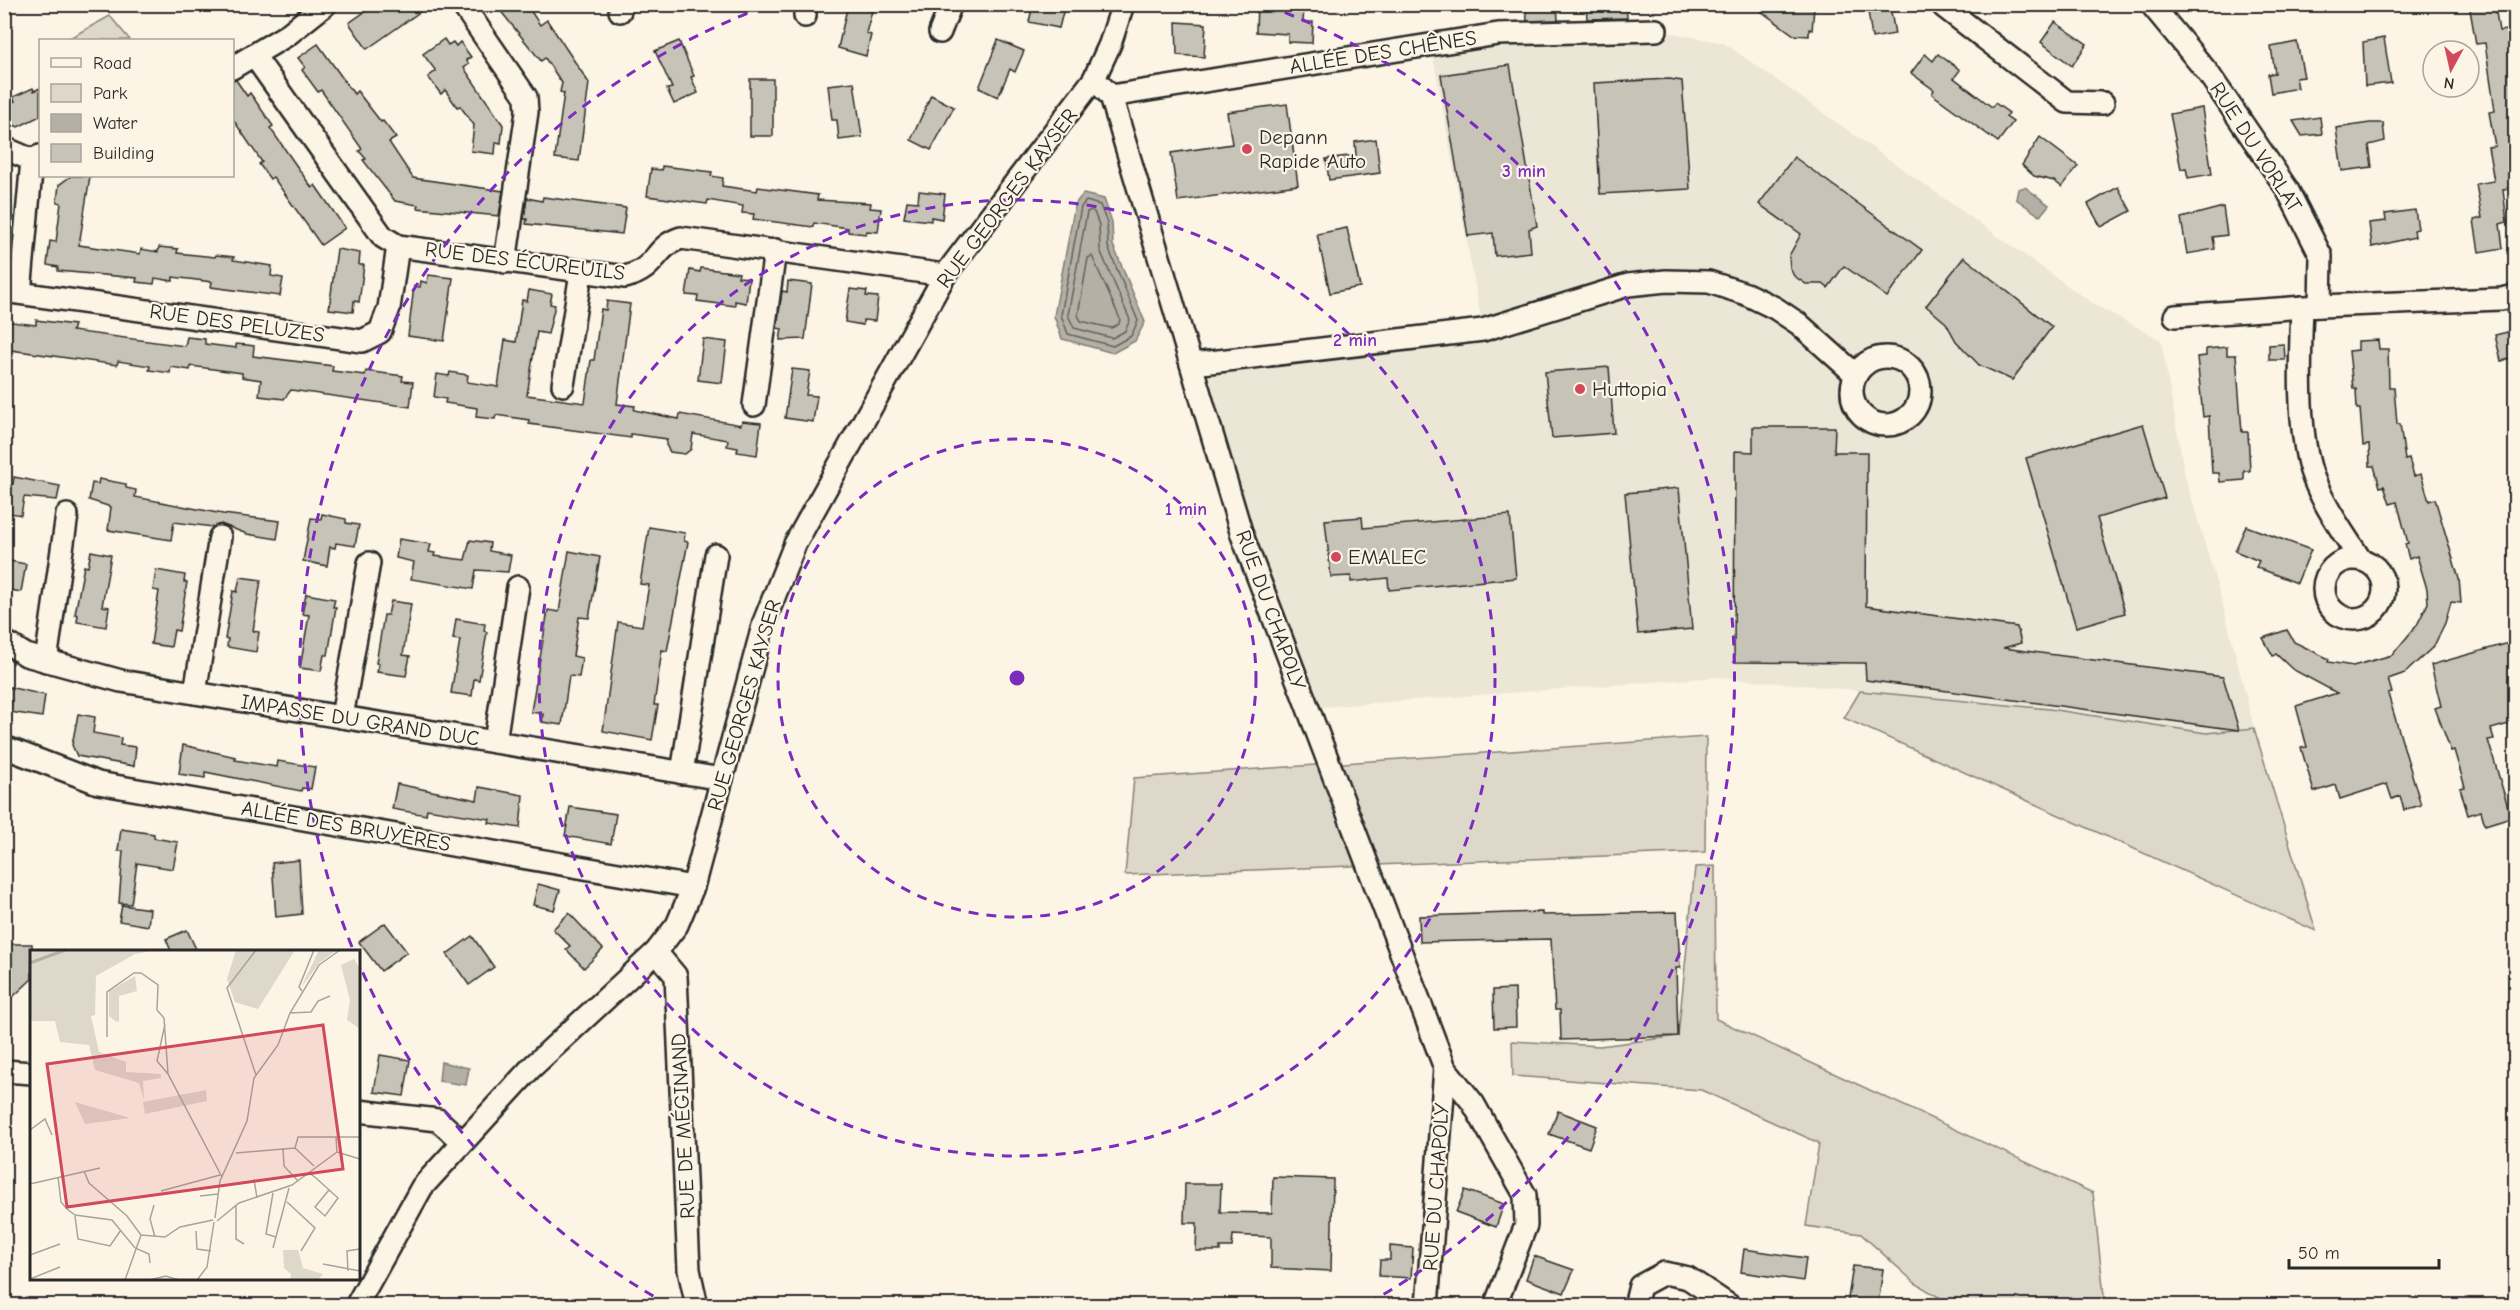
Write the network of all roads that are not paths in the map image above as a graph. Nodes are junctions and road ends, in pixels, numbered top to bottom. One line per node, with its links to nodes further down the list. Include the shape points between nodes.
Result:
1 (462, 4): 18 (street, via 526,97)
2 (951, 4): 8 (street)
3 (1123, 4): 11 (street, RUE GEORGES KAYSER)
4 (1944, 4): 13 (street, via 2067,102)
5 (2151, 4): 23 (street, RUE DU VORLAT, via 2208,73 2288,189 2321,256)
6 (314, 8): 9 (street)
7 (1656, 30): 12 (street, ALLÉE DES CHÊNES, via 1498,34)
8 (940, 32)
9 (255, 57): 10 (street); 16 (street, RUE DES ÉCUREUILS, via 383,237)
10 (234, 67)
11 (1094, 79): 12 (street, RUE DU CHAPOLY); 20 (street, RUE GEORGES KAYSER)
12 (1112, 96): 25 (street, RUE DU CHAPOLY)
13 (2103, 103)
14 (4, 148): 15 (street)
15 (36, 158): 21 (street)
16 (398, 246): 18 (street, RUE DES ÉCUREUILS); 21 (street, RUE DES PELUZES, via 389,308 380,332 362,341)
17 (775, 250): 19 (street, RUE DES ÉCUREUILS, via 681,237 668,242 642,273 626,277); 20 (street, RUE DES ÉCUREUILS); 28 (street)
18 (505, 262): 19 (street, RUE DES ÉCUREUILS)
19 (581, 273): 27 (street)
20 (945, 275): 42 (street, RUE GEORGES KAYSER, via 795,544 764,622)
21 (12, 292)
22 (2516, 296): 23 (street)
23 (2311, 306): 24 (street); 32 (street, RUE DU VORLAT, via 2300,370 2311,471 2333,517)
24 (2175, 316)
25 (1193, 364): 26 (street, via 1483,330 1628,285 1666,281 1709,282 1746,294 1799,324); 45 (street, RUE DU CHAPOLY, via 1242,535)
26 (1856, 375)
27 (563, 385)
28 (754, 405)
29 (67, 515): 36 (street)
30 (220, 537): 37 (street)
31 (716, 555): 41 (street)
32 (2360, 559)
33 (369, 563): 38 (street)
34 (518, 587): 39 (street)
35 (4, 641): 36 (street, IMPASSE DU GRAND DUC, via 26,655)
36 (46, 661): 37 (street, IMPASSE DU GRAND DUC, via 121,681)
37 (195, 693): 38 (street, IMPASSE DU GRAND DUC)
38 (342, 717): 39 (street, IMPASSE DU GRAND DUC)
39 (495, 742): 41 (street, IMPASSE DU GRAND DUC)
40 (4, 747): 43 (street, ALLÉE DES BRUYÈRES, via 98,783)
41 (682, 773): 42 (street, IMPASSE DU GRAND DUC)
42 (722, 779): 43 (street, RUE GEORGES KAYSER)
43 (693, 887): 44 (street, RUE GEORGES KAYSER, via 677,925)
44 (656, 952): 49 (street, RUE GEORGES KAYSER, via 531,1068); 51 (street, RUE DE MÉGINAND, via 676,976 689,1270)
45 (1445, 1068): 52 (street, RUE DU CHAPOLY); 53 (street, RUE DU CHAPOLY, via 1473,1103 1525,1195 1526,1225)
46 (4, 1071): 47 (street)
47 (30, 1073)
48 (360, 1111): 49 (street, via 438,1120)
49 (462, 1143): 50 (street, RUE GEORGES KAYSER, via 422,1187)
50 (356, 1305)
51 (697, 1305)
52 (1427, 1305)
53 (1495, 1305)
54 (1635, 1305): 55 (street, via 1640,1286 1664,1273 1688,1278)
55 (1730, 1305)

